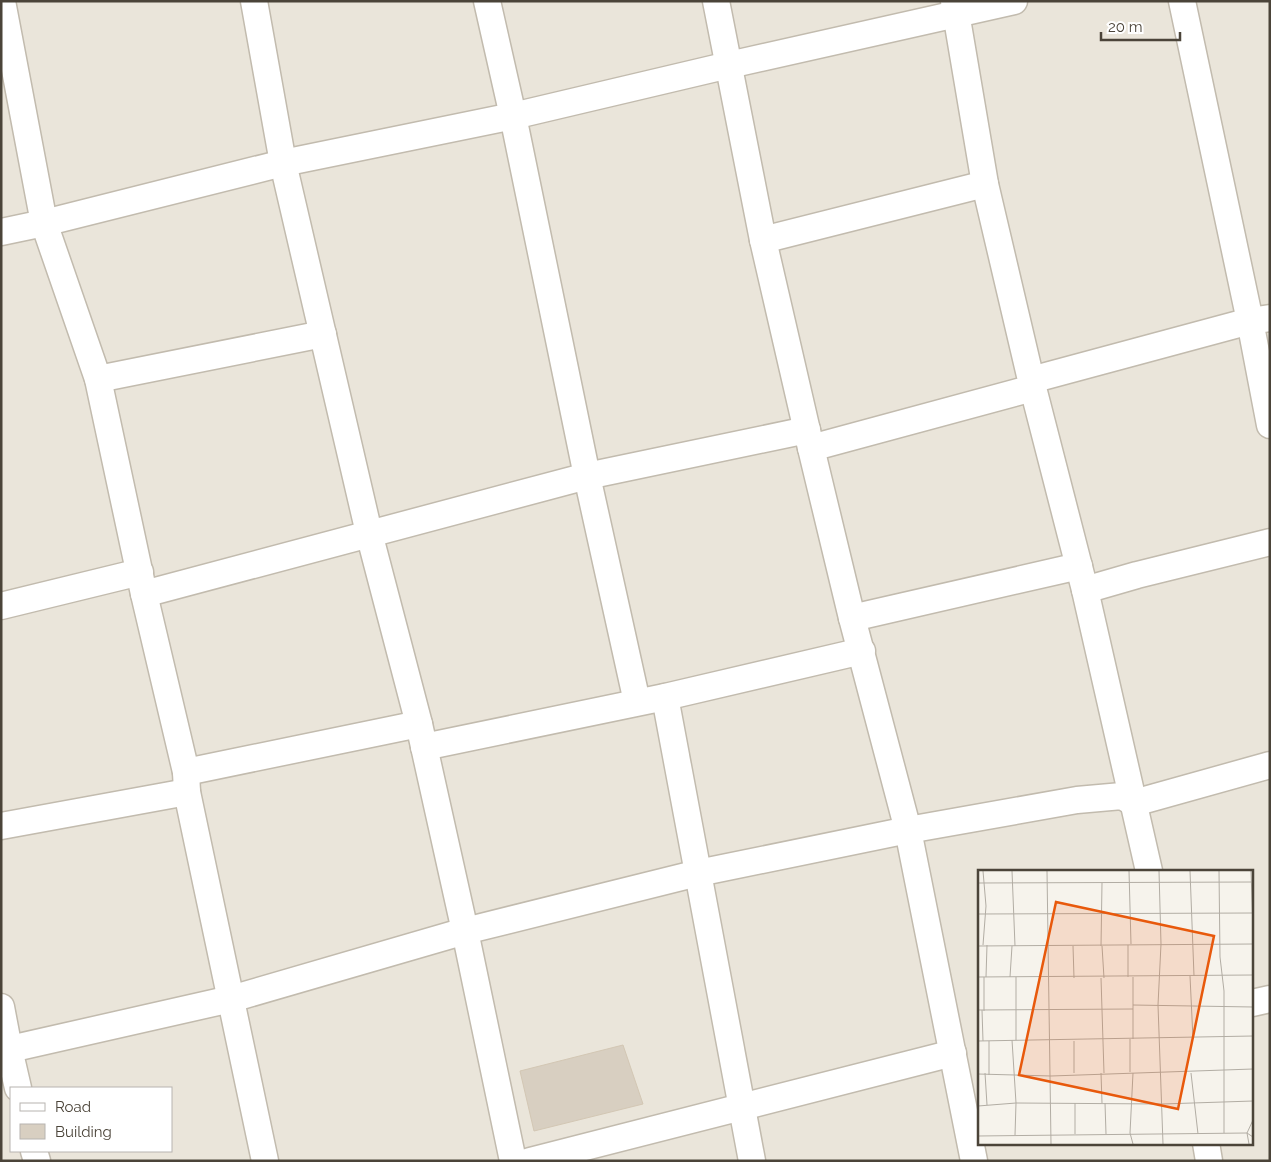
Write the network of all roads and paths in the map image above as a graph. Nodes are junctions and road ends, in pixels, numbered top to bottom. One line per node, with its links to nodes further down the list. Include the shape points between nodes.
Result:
1 (2, 1): 12 (street)
2 (254, 1): 10 (street)
3 (487, 1): 9 (street)
4 (716, 1): 8 (street)
5 (1014, 1): 7 (street)
6 (1182, 1): 15 (street)
7 (955, 7): 8 (street); 11 (street)
8 (729, 65): 9 (street); 14 (street)
9 (513, 116): 10 (street); 21 (street)
10 (283, 163): 12 (street); 16 (street)
11 (985, 184): 14 (street); 18 (street)
12 (44, 223): 13 (street); 17 (street)
13 (1, 232)
14 (763, 240): 20 (street)
15 (1260, 320): 18 (street); 19 (street)
16 (323, 334): 17 (street); 22 (street)
17 (98, 379): 25 (street)
18 (1032, 384): 20 (street); 24 (street)
19 (1270, 425)
20 (809, 439): 21 (street); 27 (street)
21 (587, 476): 22 (street); 30 (street)
22 (369, 533): 25 (street); 31 (street)
23 (1270, 542): 24 (street, via 1137,575)
24 (1082, 578): 27 (street); 34 (street)
25 (142, 583): 26 (street); 33 (street)
26 (1, 606)
27 (852, 618): 28 (street)
28 (862, 651): 29 (street); 36 (street)
29 (665, 697): 30 (street); 38 (street)
30 (638, 702): 31 (street)
31 (421, 736): 33 (street); 39 (street)
32 (1270, 765): 34 (street)
33 (187, 782): 35 (street); 40 (street)
34 (1134, 802): 36 (street, via 1122,796 1077,800); 37 (street)
35 (1, 826)
36 (908, 830): 38 (street); 45 (street)
37 (1149, 870)
38 (698, 873): 39 (street); 48 (street)
39 (465, 931): 40 (street); 51 (street)
40 (231, 999): 44 (street); 50 (street)
41 (1270, 999): 42 (street)
42 (1254, 1003)
43 (1, 1006): 44 (street)
44 (5, 1050): 47 (street)
45 (953, 1052): 46 (street); 48 (street)
46 (969, 1076): 54 (street)
47 (18, 1087)
48 (742, 1108): 52 (street); 53 (street)
49 (1206, 1144): 55 (street)
50 (265, 1161)
51 (513, 1161)
52 (530, 1161)
53 (752, 1161)
54 (974, 1161)
55 (1209, 1161)

